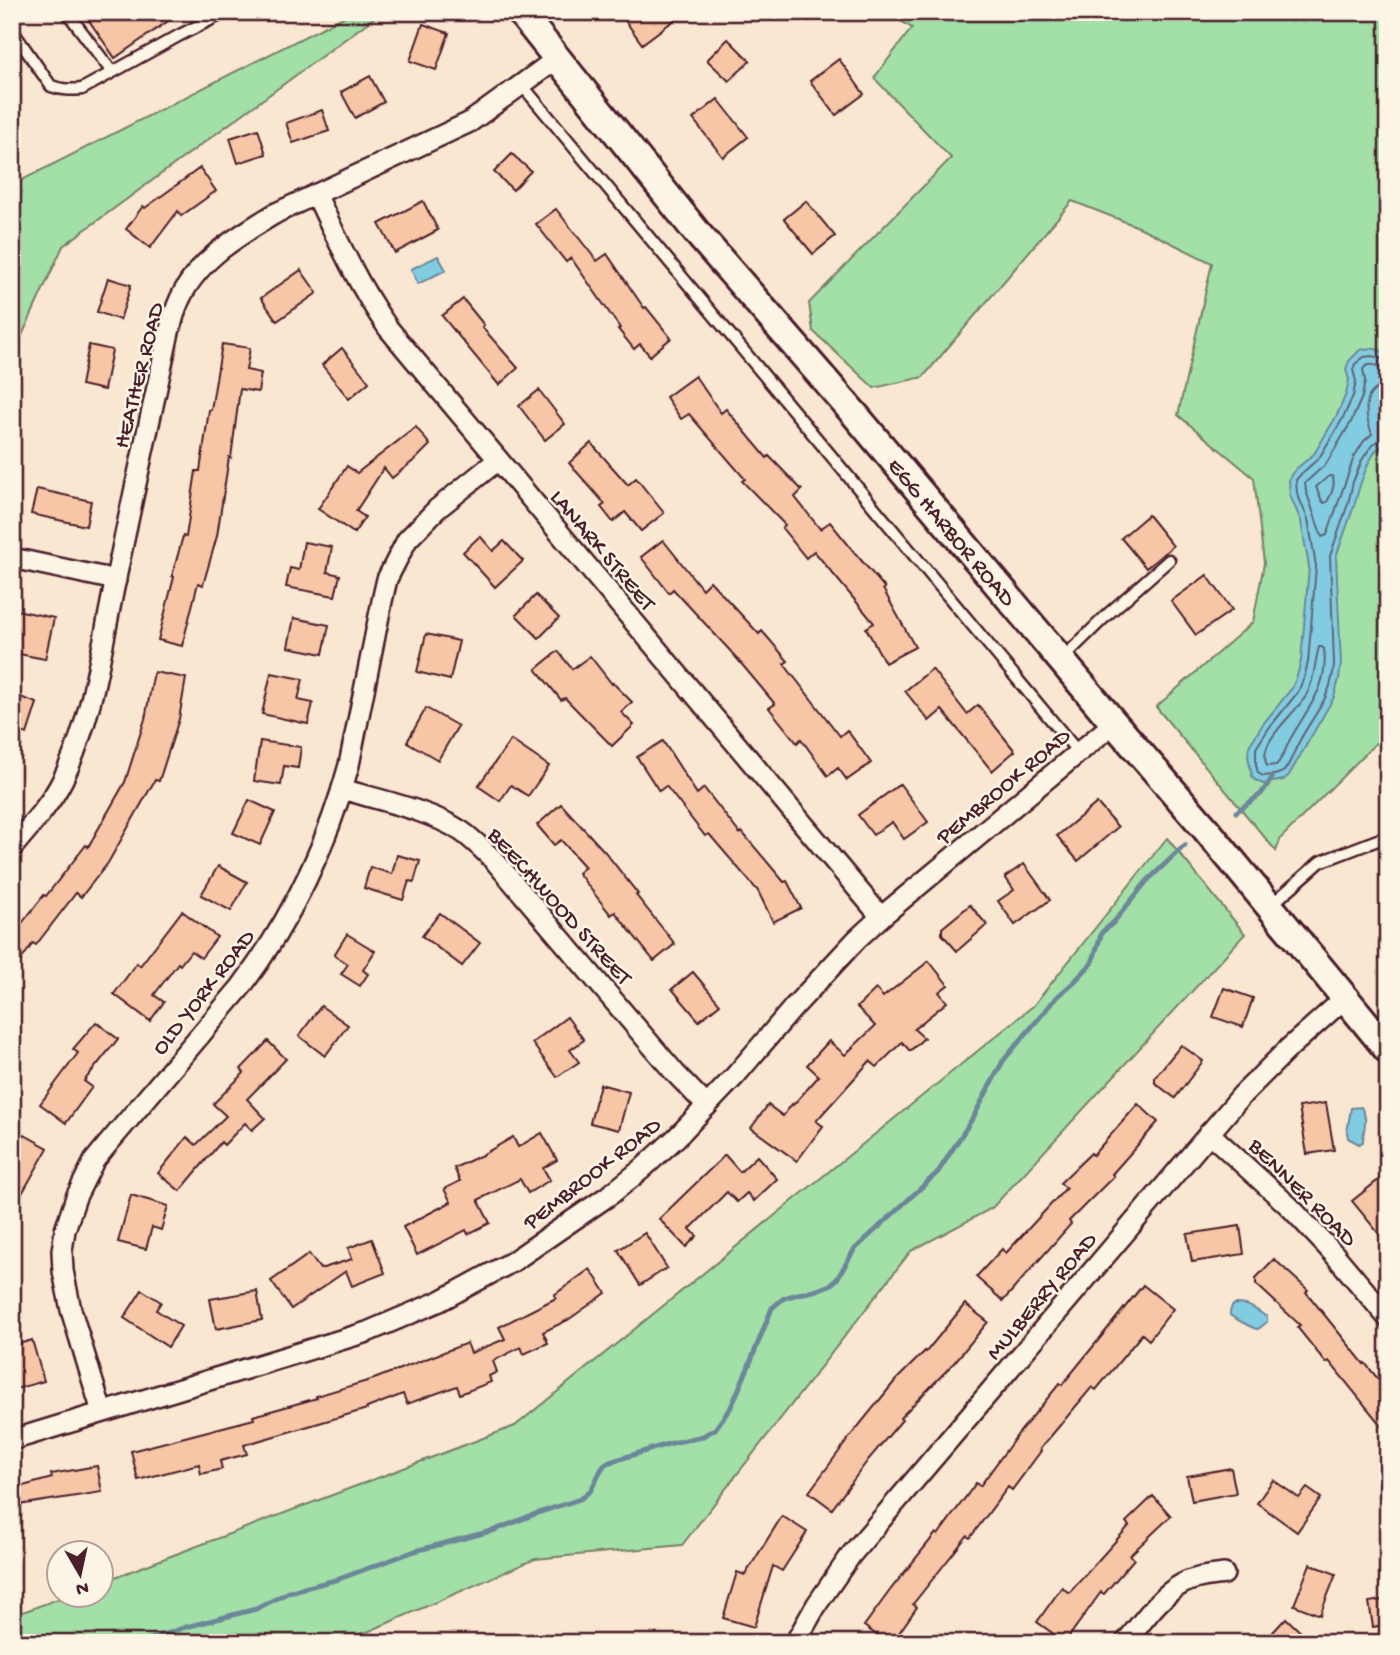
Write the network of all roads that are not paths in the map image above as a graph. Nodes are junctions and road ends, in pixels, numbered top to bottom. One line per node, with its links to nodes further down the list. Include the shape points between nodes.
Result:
1 (67, 12): 6 (lane)
2 (226, 12): 6 (lane)
3 (520, 12): 5 (main road, EGG HARBOR ROAD)
4 (12, 30): 6 (lane, via 51,86 82,89)
5 (558, 58): 7 (street, HEATHER ROAD); 13 (main road, EGG HARBOR ROAD, via 698,234)
6 (112, 72)
7 (522, 85): 8 (street, HEATHER ROAD, via 470,122); 15 (lane)
8 (316, 194): 9 (street, LANARK STREET, via 348,265 374,308); 12 (street, HEATHER ROAD, via 253,227 208,260 178,303)
9 (498, 460): 16 (street, OLD YORK ROAD, via 407,540 387,579); 20 (street, LANARK STREET)
10 (12, 558): 12 (street)
11 (1169, 560): 13 (lane)
12 (116, 580): 18 (street, HEATHER ROAD, via 91,702 72,760 47,804)
13 (1061, 660): 14 (main road, EGG HARBOR ROAD)
14 (1114, 723): 15 (street, PEMBROOK ROAD); 19 (main road, EGG HARBOR ROAD)
15 (1078, 752): 20 (street, PEMBROOK ROAD)
16 (342, 789): 23 (street, BEECHWOOD STREET, via 443,821 477,844); 26 (street, OLD YORK ROAD, via 308,878 259,963 94,1161 76,1197 65,1230 63,1271)
17 (1388, 836): 19 (lane, via 1320,862)
18 (12, 848)
19 (1269, 906): 21 (main road, EGG HARBOR ROAD)
20 (881, 917): 23 (street, PEMBROOK ROAD)
21 (1345, 998): 22 (main road, EGG HARBOR ROAD); 24 (street, MULBERRY ROAD, via 1269,1068)
22 (1388, 1049)
23 (707, 1106): 26 (street, PEMBROOK ROAD, via 611,1194 512,1262 440,1301 367,1332)
24 (1209, 1133): 25 (street, BENNER ROAD, via 1290,1207); 29 (street, MULBERRY ROAD, via 851,1555)
25 (1388, 1318)
26 (102, 1412): 27 (street, PEMBROOK ROAD)
27 (12, 1440)
28 (1224, 1574): 30 (street, via 1183,1583 1164,1597)
29 (795, 1643)
30 (1125, 1643)

